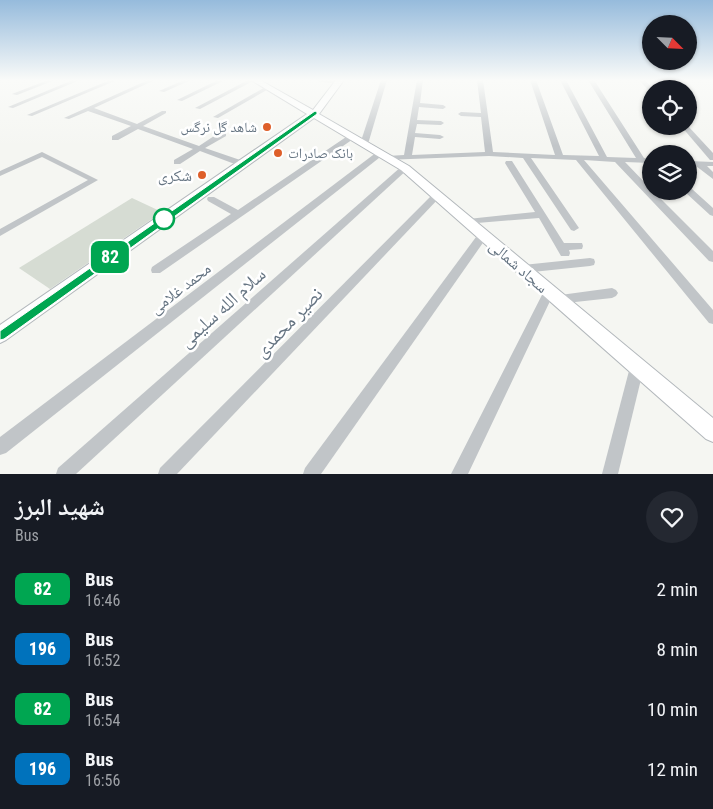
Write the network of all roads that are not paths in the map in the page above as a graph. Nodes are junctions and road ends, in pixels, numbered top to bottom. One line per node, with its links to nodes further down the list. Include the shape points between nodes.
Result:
1 (22, 102): 15 (street)
2 (61, 102): 22 (street)
3 (104, 102): 18 (street)
4 (209, 102): 17 (street)
5 (242, 102): 24 (street)
6 (296, 102): 13 (main road, سجاد شمالی)
7 (323, 102): 20 (main road)
8 (377, 102): 36 (street)
9 (483, 102): 23 (street)
10 (541, 102): 42 (street)
11 (574, 102): 45 (street)
12 (606, 102): 39 (street)
13 (299, 104): 20 (main road, سجاد شمالی); 27 (main road)
14 (416, 105): 16 (street); 26 (street)
15 (10, 107)
16 (443, 107)
17 (198, 108)
18 (89, 109): 25 (street); 29 (street)
19 (164, 112): 29 (street)
20 (315, 113): 27 (main road); 33 (main road, سجاد شمالی)
21 (461, 114): 23 (street)
22 (30, 115)
23 (485, 115): 38 (street)
24 (216, 117)
25 (67, 118)
26 (413, 122): 28 (street); 31 (street)
27 (301, 123): 52 (main road)
28 (441, 123)
29 (138, 126): 35 (street); 37 (street)
30 (223, 134): 37 (street)
31 (411, 135): 34 (street); 49 (street)
32 (692, 135): 44 (street)
33 (352, 137): 36 (main road, سجاد شمالی); 61 (street)
34 (440, 137)
35 (115, 138)
36 (364, 144): 40 (main road, سجاد شمالی)
37 (199, 148): 48 (street); 52 (street)
38 (490, 154): 41 (street); 49 (street)
39 (642, 154)
40 (383, 156): 49 (main road, سجاد شمالی); 78 (street, محمد غلامی)
41 (526, 156): 42 (street); 64 (street)
42 (560, 157): 43 (street)
43 (578, 158): 45 (street); 74 (street)
44 (713, 158)
45 (604, 159): 46 (street)
46 (618, 160): 47 (street); 68 (street)
47 (642, 161)
48 (177, 162)
49 (406, 162): 57 (main road, سجاد شمالی); 79 (street, سلام الله سلیمی)
50 (508, 163): 62 (street)
51 (697, 163): 53 (street)
52 (243, 164): 75 (main road)
53 (713, 164)
54 (697, 166): 56 (street)
55 (0, 174): 65 (street, via 42,154 94,180)
56 (713, 176)
57 (437, 195): 63 (main road, سجاد شمالی); 80 (street, نصیر محمدی)
58 (697, 198): 60 (street)
59 (212, 199): 61 (street)
60 (713, 213)
61 (238, 214): 71 (street)
62 (541, 215): 63 (street); 67 (street, via 563,250)
63 (468, 222): 66 (main road, سجاد شمالی)
64 (574, 228)
65 (0, 233)
66 (483, 234): 70 (main road, سجاد شمالی); 81 (street)
67 (578, 246)
68 (713, 258)
69 (590, 262): 70 (street)
70 (523, 269): 73 (main road, سجاد شمالی)
71 (156, 270)
72 (612, 293): 73 (street)
73 (553, 296): 76 (main road, سجاد شمالی); 82 (street)
74 (713, 319)
75 (3, 329)
76 (637, 367): 77 (main road, سجاد شمالی); 83 (street)
77 (713, 432)
78 (0, 447)
79 (64, 474)
80 (166, 474)
81 (310, 474)
82 (459, 474)
83 (610, 474)

